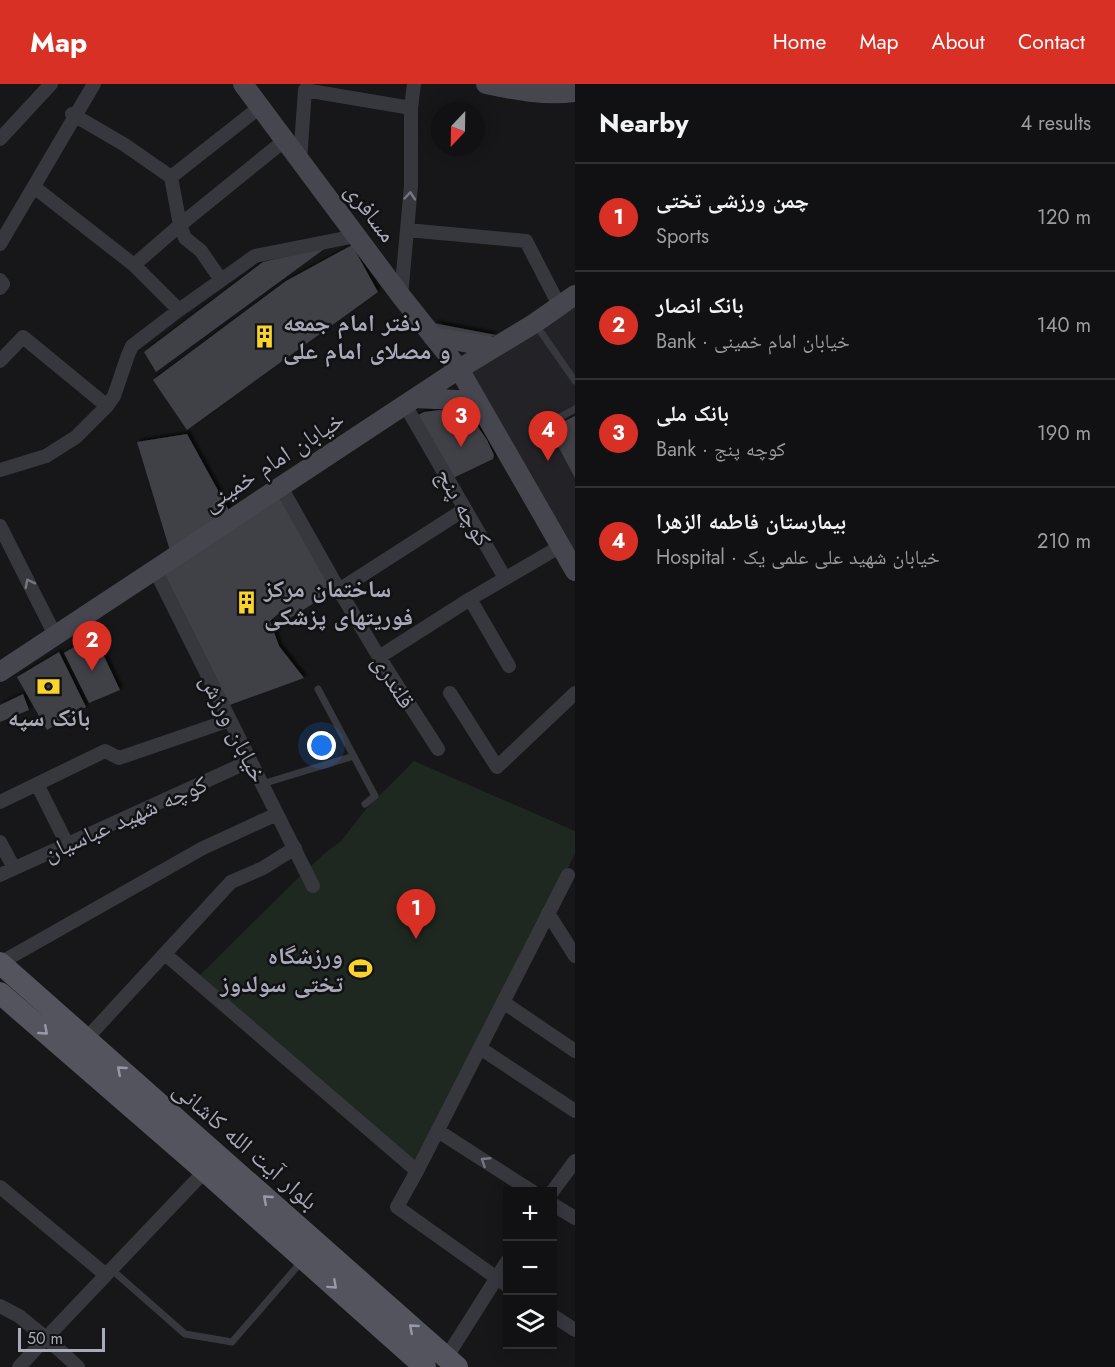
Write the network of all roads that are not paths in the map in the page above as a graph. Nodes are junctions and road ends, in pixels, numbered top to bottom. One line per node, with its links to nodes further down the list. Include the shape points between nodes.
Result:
1 (51, 84): 11 (street)
2 (94, 84): 10 (street)
3 (243, 84): 8 (main road, مسافری)
4 (414, 84): 9 (street)
5 (486, 84): 7 (main road, via 560,94)
6 (306, 87): 9 (street); 13 (street)
7 (575, 92)
8 (260, 107): 12 (main road, مسافری); 14 (street)
9 (411, 108): 17 (street, one-way to 9)
10 (74, 115): 14 (street); 15 (street)
11 (0, 139)
12 (285, 140): 13 (main road, مسافری); 16 (street)
13 (300, 160): 18 (main road, مسافری)
14 (171, 177): 16 (street)
15 (34, 187): 19 (street); 20 (street)
16 (180, 225): 20 (street); 22 (street, via 185,238 201,251)
17 (407, 230): 24 (street); 25 (street, via 526,241)
18 (356, 236): 22 (street, via 255,256); 24 (main road, مسافری)
19 (0, 244)
20 (135, 265): 26 (street)
21 (0, 280): 23 (street)
22 (221, 280): 26 (street)
23 (0, 288)
24 (401, 296): 28 (main road, مسافری)
25 (567, 300): 27 (main road, خیابان امام خمینی)
26 (178, 310): 35 (street, via 132,345)
27 (535, 323): 29 (main road, خیابان امام خمینی); 32 (lane)
28 (433, 337): 29 (main road); 31 (main road, مسافری)
29 (493, 347): 31 (main road, خیابان امام خمینی)
30 (0, 361): 35 (street, via 23,337)
31 (459, 369): 33 (main road, مسافری); 34 (main road, خیابان امام خمینی)
32 (575, 381)
33 (477, 401): 34 (main road); 42 (main road, مسافری)
34 (410, 402): 39 (main road, خیابان امام خمینی); 40 (street, کوچه پنج)
35 (107, 406): 38 (street, via 76,437 46,456)
36 (575, 409): 37 (lane, via 549,425)
37 (545, 444)
38 (0, 470)
39 (281, 487): 43 (main road, خیابان امام خمینی); 46 (street, قلندری)
40 (465, 509): 45 (street, کوچه پنج); 46 (street)
41 (0, 526): 48 (street, one-way to 41)
42 (561, 546): 44 (main road, مسافری); 45 (street)
43 (154, 570): 48 (main road, خیابان امام خمینی); 55 (street, خیابان ورزش)
44 (575, 570)
45 (505, 578): 47 (street)
46 (339, 590): 49 (street, قلندری)
47 (470, 599): 49 (street); 50 (street)
48 (55, 635): 51 (main road, خیابان امام خمینی)
49 (379, 657): 56 (street, قلندری)
50 (509, 666)
51 (0, 672)
52 (318, 688): 57 (lane)
53 (450, 693): 54 (street, via 497,767)
54 (575, 693)
55 (230, 720): 58 (street, خیابان ورزش); 59 (street, via 119,758 105,752)
56 (438, 749)
57 (354, 756): 60 (lane); 62 (lane, via 375,796)
58 (250, 761): 60 (street, خیابان ورزش); 65 (street, کوچه شهید عباسیان)
59 (37, 784): 61 (street); 65 (street)
60 (262, 784): 63 (street, خیابان ورزش)
61 (0, 802)
62 (365, 804)
63 (277, 814): 66 (street, خیابان ورزش); 74 (street, via 203,848)
64 (0, 842): 67 (street)
65 (67, 844): 67 (street, کوچه شهید عباسیان)
66 (295, 848): 70 (street, خیابان ورزش); 72 (street, via 231,882)
67 (14, 868): 68 (street, کوچه شهید عباسیان)
68 (0, 875)
69 (568, 875): 71 (street)
70 (314, 886)
71 (548, 913): 73 (street); 76 (street)
72 (165, 954): 77 (street); 84 (street)
73 (575, 956)
74 (0, 963): 77 (main road, بلوار آیت الله کاشانی)
75 (0, 993): 83 (main road, بلوار آیت الله کاشانی, one-way to 83)
76 (503, 1002): 78 (street); 79 (street)
77 (87, 1040): 97 (main road, بلوار آیت الله کاشانی, one-way to 77)
78 (480, 1048): 80 (street); 81 (street)
79 (575, 1051)
80 (575, 1111)
81 (438, 1131): 84 (street); 85 (street, one-way to 81)
82 (575, 1161): 86 (street)
83 (205, 1171): 90 (main road, بلوار آیت الله کاشانی); 91 (street)
84 (417, 1171): 92 (street, via 397,1207)
85 (527, 1187)
86 (556, 1187)
87 (0, 1188): 91 (street)
88 (557, 1207): 89 (street)
89 (575, 1218)
90 (304, 1259): 91 (lane, via 232,1342 185,1334); 100 (main road, بلوار آیت الله کاشانی, one-way to 100)
91 (108, 1272): 96 (street)
92 (502, 1282): 97 (street)
93 (0, 1306): 96 (street)
94 (557, 1318): 95 (street)
95 (575, 1330)
96 (46, 1338): 98 (street); 99 (street)
97 (452, 1362)
98 (20, 1367)
99 (78, 1367)
100 (424, 1367)

